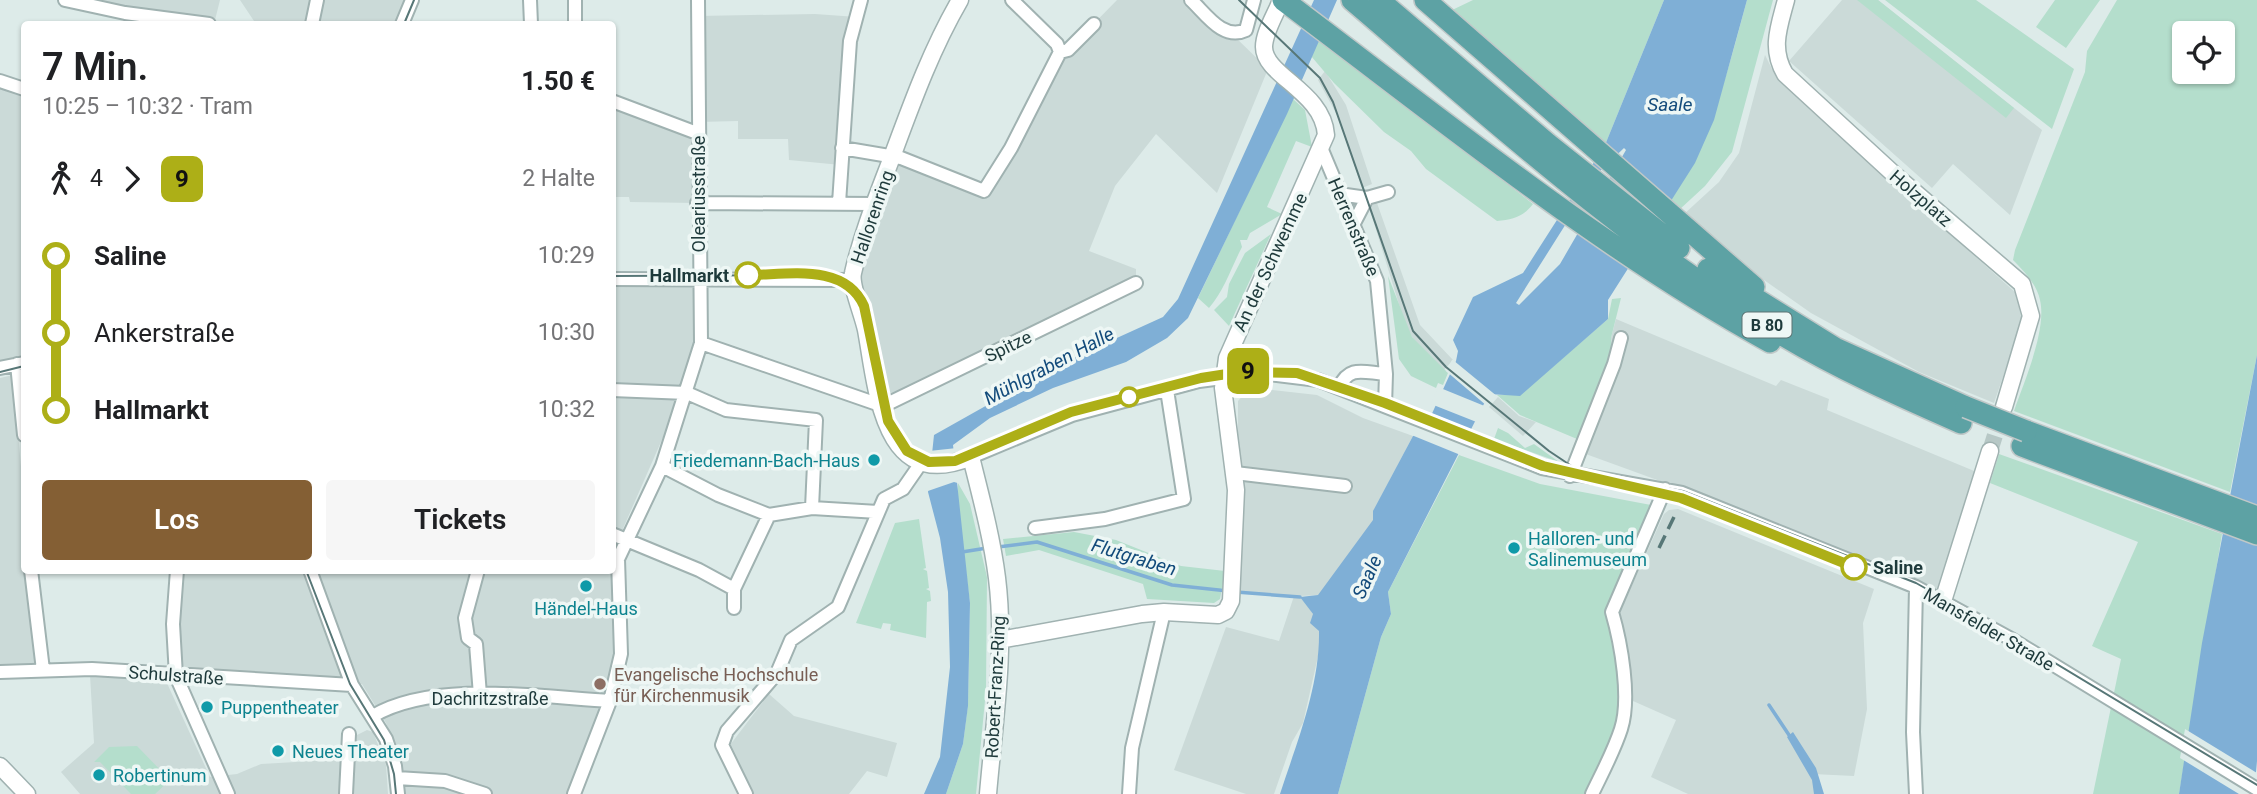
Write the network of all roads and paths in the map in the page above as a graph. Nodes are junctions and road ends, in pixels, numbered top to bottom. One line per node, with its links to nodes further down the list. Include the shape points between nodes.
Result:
1 (65, 0): 17 (street)
2 (317, 0): 18 (street)
3 (412, 0): 19 (street)
4 (530, 0): 20 (street)
5 (575, 0): 21 (street)
6 (698, 0): 27 (street, Oleariusstraße)
7 (861, 0): 28 (street, via 850,41)
8 (960, 0): 30 (street, Hallorenring, via 930,58)
9 (1012, 0): 23 (street)
10 (1191, 0): 11 (street, via 1225,32 1242,32 1249,24)
11 (1254, 0)
12 (1352, 0): 16 (main road, B 80)
13 (1425, 0): 38 (main road, via 1565,122)
14 (1786, 0): 55 (street, Holzplatz, via 1776,43 1785,75 2022,284 2031,316)
15 (1287, 3): 29 (street, Herrenstraße, via 1264,45 1266,57 1313,102 1325,122); 38 (main road, via 1522,180)
16 (1376, 5): 38 (main road, B 80, via 1544,150)
17 (186, 21)
18 (313, 21)
19 (403, 21)
20 (531, 21)
21 (575, 21)
22 (1094, 24): 23 (street, via 1068,50)
23 (1060, 52): 30 (street, via 984,191)
24 (0, 81): 25 (street)
25 (21, 88)
26 (616, 102): 27 (street)
27 (698, 133): 34 (street, Oleariusstraße)
28 (842, 148): 30 (street); 35 (street)
29 (1322, 150): 32 (street, Herrenstraße); 48 (street, An der Schwemme, via 1234,340)
30 (892, 156): 36 (street, Hallorenring)
31 (1388, 192): 33 (street)
32 (1339, 194): 33 (street); 37 (street, Herrenstraße)
33 (1367, 198): 37 (street)
34 (697, 202): 35 (street); 39 (street, Oleariusstraße)
35 (839, 203): 36 (street)
36 (875, 204): 41 (street, Hallorenring)
37 (1353, 225): 47 (street, Herrenstraße, via 1377,281)
38 (1678, 257): 56 (main road, B 80); 56 (main road, B 80, via 1784,336 1894,394)
39 (700, 278): 40 (street); 41 (street); 44 (street, Oleariusstraße)
40 (616, 279)
41 (852, 280): 53 (street, Hallorenring)
42 (1136, 283): 53 (street, Spitze)
43 (1621, 338): 62 (street)
44 (701, 343): 52 (street, Oleariusstraße); 53 (street)
45 (21, 363): 46 (street)
46 (0, 368)
47 (1386, 374): 49 (street, via 1354,370 1346,374); 54 (street, Herrenstraße)
48 (1224, 376): 49 (street, Mansfelder Straße, via 1296,376); 51 (street, Mansfelder Straße); 61 (street)
49 (1339, 388): 54 (street, Mansfelder Straße)
50 (616, 390): 52 (street)
51 (1167, 390): 58 (street, Mansfelder Straße, via 1072,415); 70 (street, via 1184,499 1105,519)
52 (687, 393): 60 (street, Oleariusstraße); 66 (street, via 726,410 816,420)
53 (880, 406): 59 (street, Hallorenring, via 897,444)
54 (1385, 406): 62 (street, Mansfelder Straße)
55 (2004, 407)
56 (1963, 415): 63 (main road, B 80, bridge)
57 (1990, 450): 79 (street)
58 (966, 459): 59 (street); 82 (street, Robert-Franz-Ring, via 994,557)
59 (925, 464): 67 (street, via 902,489 884,499)
60 (662, 466): 68 (street); 72 (street, Oleariusstraße)
61 (1235, 473): 64 (street); 81 (street, via 1233,584 1226,611 1218,615)
62 (1570, 476): 65 (street, Mansfelder Straße)
63 (2128, 477): 69 (main road, B 80); 71 (main road, B 80)
64 (1345, 486)
65 (1665, 489): 77 (street, Mansfelder Straße); 103 (street, via 1612,612 1620,638 1625,712)
66 (812, 508): 67 (street); 68 (street)
67 (877, 512): 100 (street, via 838,607 791,640 777,673 727,731 722,745)
68 (769, 515): 78 (street)
69 (2257, 517)
70 (1034, 528)
71 (2257, 534)
72 (616, 538): 78 (street, via 699,570); 88 (street, Oleariusstraße, via 621,654)
73 (32, 574): 83 (street)
74 (177, 574): 85 (street)
75 (311, 574): 86 (street)
76 (477, 574): 87 (street, via 465,618 468,638 476,644)
77 (1916, 587): 79 (street, Mansfelder Straße); 104 (street)
78 (734, 589): 80 (street)
79 (1943, 601): 93 (street, Mansfelder Straße)
80 (734, 608)
81 (1164, 611): 82 (street); 102 (street, via 1132,748)
82 (1000, 640): 101 (street, Robert-Franz-Ring)
83 (43, 670): 84 (street, Schulstraße); 85 (street, Schulstraße)
84 (0, 672)
85 (176, 676): 86 (street, Schulstraße); 95 (street)
86 (352, 684): 89 (street)
87 (480, 695): 88 (street, Dachritzstraße); 89 (street, Dachritzstraße, via 428,698)
88 (610, 701): 99 (street, Oleariusstraße)
89 (373, 716): 92 (street, via 386,739)
90 (349, 734): 96 (street)
91 (0, 766): 94 (street)
92 (397, 778): 97 (street); 98 (street, via 445,781)
93 (2257, 789)
94 (27, 794)
95 (228, 794)
96 (346, 794)
97 (398, 794)
98 (485, 794)
99 (574, 794)
100 (746, 794)
101 (988, 794)
102 (1129, 794)
103 (1592, 794)
104 (1916, 794)

